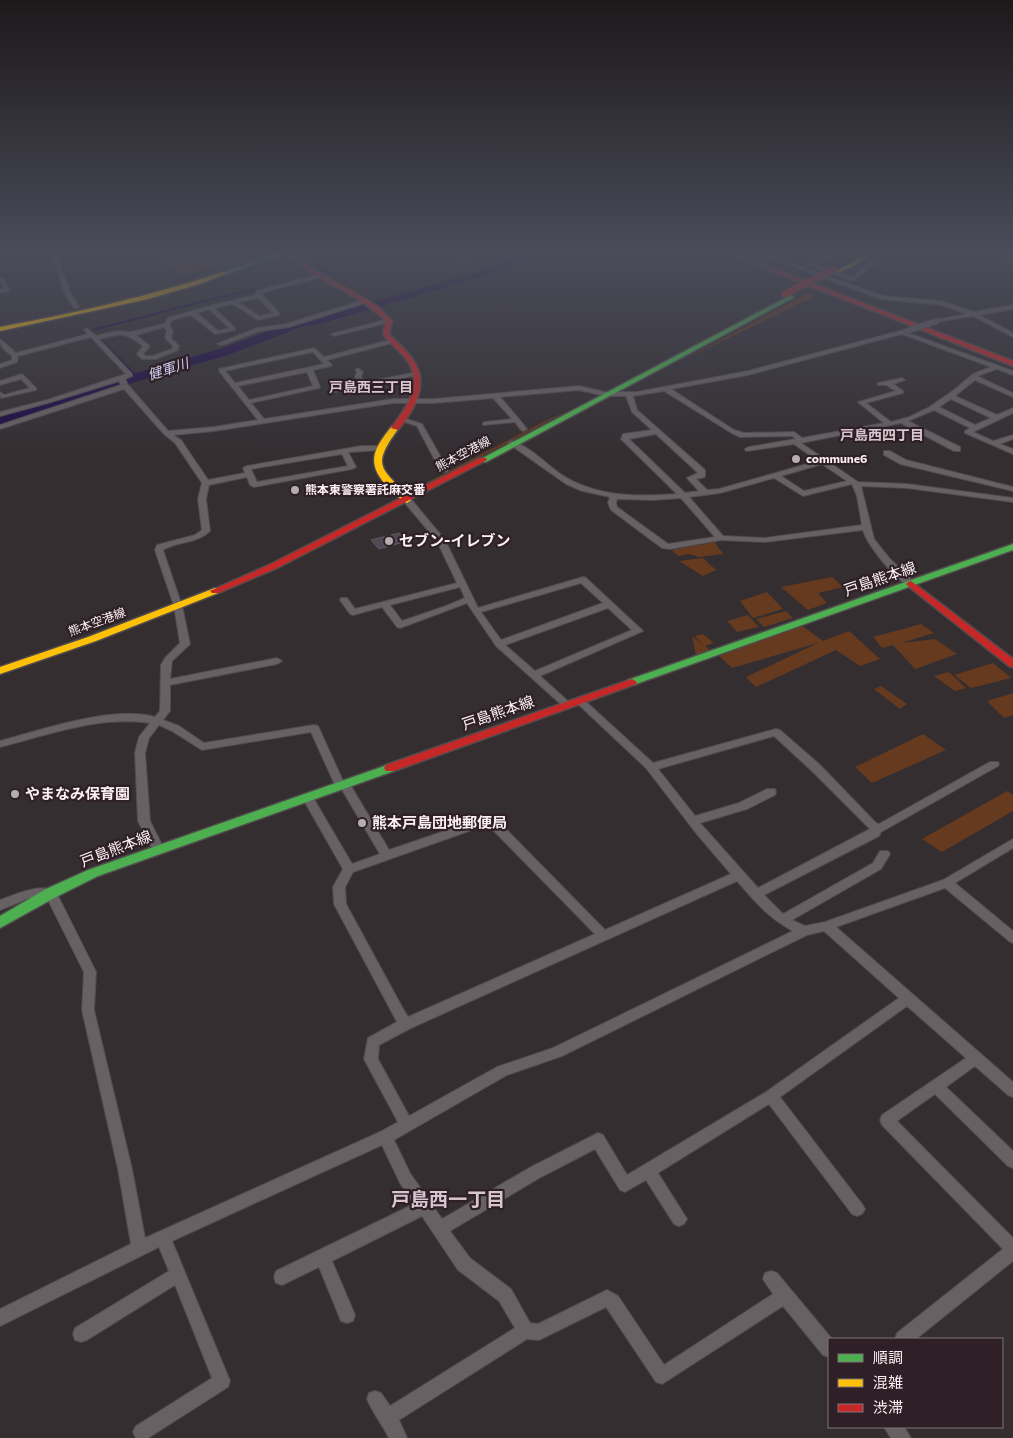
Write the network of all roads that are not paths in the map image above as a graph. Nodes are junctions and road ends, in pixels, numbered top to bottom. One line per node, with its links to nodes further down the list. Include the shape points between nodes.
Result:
1 (52, 319): 13 (main road)
2 (170, 319): 12 (street)
3 (200, 319): 4 (street, via 217,333 233,329)
4 (222, 319)
5 (309, 319): 21 (street, via 287,326 259,329)
6 (744, 319): 42 (main road, 熊本空港線)
7 (899, 319): 25 (main road)
8 (911, 319): 24 (main road)
9 (945, 319): 14 (street, bridge)
10 (982, 319): 18 (street)
11 (389, 321): 17 (street); 20 (main road, via 386,334)
12 (166, 325): 16 (street); 16 (street, via 170,331 168,338 176,346 175,350 154,358 144,358 140,354 147,346)
13 (0, 329)
14 (906, 332): 27 (street); 39 (street, via 748,373)
15 (91, 334): 16 (street); 22 (street); 33 (street, via 130,375)
16 (131, 334)
17 (334, 334)
18 (1013, 335)
19 (0, 342): 22 (street)
20 (390, 342): 23 (street); 30 (main road, via 411,360)
21 (220, 344)
22 (15, 355): 26 (street, via 15,362)
23 (323, 358): 28 (street, via 329,365); 36 (street, via 314,350 221,370)
24 (1013, 359)
25 (1013, 364)
26 (0, 366)
27 (998, 367): 31 (street); 32 (street)
28 (309, 369): 36 (street); 48 (street, via 317,387)
29 (358, 370): 37 (street, via 358,378)
30 (417, 374): 37 (street); 47 (main road)
31 (1013, 374)
32 (973, 377): 44 (street); 46 (street)
33 (120, 378): 38 (street); 51 (street)
34 (902, 380): 57 (street, via 884,384 901,392 861,402)
35 (0, 383): 41 (street, via 22,376 34,389 3,397)
36 (233, 385): 48 (street)
37 (366, 385): 40 (street)
38 (125, 386): 59 (street); 62 (street)
39 (666, 389): 43 (street); 64 (street, via 732,431 743,435 794,434)
40 (336, 391)
41 (0, 394)
42 (601, 394): 43 (street); 45 (street, via 570,388); 58 (main road, 熊本空港線); 65 (main road, 熊本空港線)
43 (628, 395): 61 (street, via 632,410)
44 (1013, 395)
45 (495, 396): 47 (street); 58 (street)
46 (950, 396): 49 (street); 52 (street)
47 (416, 401): 53 (main road); 54 (street, via 393,401)
48 (247, 402): 54 (street)
49 (933, 407): 55 (street, via 913,419); 60 (street)
50 (1013, 410): 52 (street)
51 (0, 414)
52 (997, 418): 60 (street)
53 (404, 420): 67 (main road); 74 (street, via 420,424)
54 (262, 421): 62 (street)
55 (902, 421): 57 (street); 69 (street)
56 (485, 424): 58 (street)
57 (890, 424): 64 (street)
58 (520, 425): 74 (main road, 熊本空港線)
59 (0, 427)
60 (976, 428): 66 (street, via 968,432)
61 (656, 432): 82 (street, via 702,472 702,475 691,478); 83 (street, via 626,436 624,439)
62 (166, 433): 78 (street, via 178,442)
63 (1013, 437): 66 (street)
64 (798, 442): 68 (street); 73 (street)
65 (512, 443): 84 (main road, 熊本空港線); 85 (street, via 568,481)
66 (994, 443): 71 (street)
67 (379, 448): 70 (street); 84 (main road, via 377,466)
68 (749, 449)
69 (957, 449)
70 (344, 451): 76 (street, via 246,468); 76 (street, via 352,467 254,485)
71 (1013, 452)
72 (888, 453): 75 (street, via 903,462)
73 (822, 462): 77 (street); 79 (street)
74 (444, 470): 84 (main road, 熊本空港線)
75 (938, 471): 80 (street); 81 (street)
76 (249, 474): 78 (street)
77 (775, 475): 79 (street, via 804,494); 82 (street)
78 (206, 483): 94 (street, via 202,499 206,531 198,537 158,550)
79 (854, 483): 80 (street); 87 (street, via 860,493)
80 (932, 489): 86 (street)
81 (1013, 489)
82 (705, 493): 83 (street)
83 (683, 495): 85 (street); 88 (street)
84 (403, 496): 90 (street, via 441,540); 94 (main road, 熊本空港線, via 274,566)
85 (614, 496): 88 (street, via 614,508 665,546)
86 (1013, 500)
87 (866, 527): 88 (street, via 765,540); 91 (street, via 868,536)
88 (721, 538)
89 (1013, 547): 91 (main road, 戸島熊本線)
90 (462, 584): 92 (street); 95 (street)
91 (911, 584): 101 (main road); 105 (main road, 戸島熊本線)
92 (469, 599): 95 (street, via 400,625); 97 (street)
93 (344, 600): 95 (street, via 353,612)
94 (177, 603): 100 (main road, 熊本空港線); 102 (main road, 熊本空港線, via 92,639); 104 (street, via 185,644 168,660)
95 (384, 604)
96 (610, 604): 97 (street, via 583,580); 98 (street); 103 (street, via 638,630)
97 (476, 611): 98 (street)
98 (499, 644): 103 (street)
99 (277, 661): 104 (street)
100 (0, 662)
101 (1013, 664)
102 (0, 670)
103 (533, 675): 106 (street)
104 (166, 683): 107 (street, via 165,711)
105 (580, 701): 106 (main road, 戸島熊本線); 110 (street)
106 (567, 705): 111 (main road, 戸島熊本線)
107 (158, 721): 108 (street, via 115,717); 111 (street, via 202,747 314,728); 117 (street, via 144,737 140,753 144,821)
108 (0, 744)
109 (994, 764): 115 (street, via 880,828)
110 (652, 768): 114 (street); 115 (street, via 776,732)
111 (342, 784): 113 (main road, 戸島熊本線); 119 (street)
112 (771, 792): 114 (street, via 743,806)
113 (307, 797): 117 (main road, 戸島熊本線); 120 (street)
114 (693, 821): 121 (street)
115 (876, 827): 124 (street, via 875,833)
116 (1013, 844): 122 (street)
117 (158, 849): 123 (main road, 戸島熊本線, via 93,873)
118 (884, 854): 126 (street, via 878,866)
119 (387, 856): 120 (street); 130 (street, via 486,821 493,823)
120 (349, 869): 133 (street, via 339,887 340,904 396,1012)
121 (739, 875): 124 (street); 130 (street)
122 (947, 883): 128 (street); 131 (street)
123 (51, 893): 125 (street, via 29,894); 127 (main road, 戸島熊本線); 147 (street, via 90,972 88,1010 125,1169)
124 (756, 894): 126 (street)
125 (0, 905)
126 (782, 920): 129 (street)
127 (0, 923)
128 (826, 926): 129 (street); 132 (street)
129 (804, 931): 138 (street, via 557,1052 502,1071)
130 (604, 936): 133 (street)
131 (1013, 938)
132 (908, 998): 134 (street); 137 (street)
133 (406, 1024): 138 (street, via 373,1042 371,1059)
134 (976, 1058): 135 (street); 136 (street)
135 (936, 1086): 140 (street); 148 (street, via 887,1120)
136 (1013, 1091)
137 (771, 1096): 141 (street); 143 (street)
138 (407, 1126): 139 (street)
139 (385, 1137): 142 (street, via 404,1178); 146 (street)
140 (1013, 1161)
141 (648, 1171): 144 (street); 145 (street, via 625,1185 598,1140)
142 (425, 1207): 145 (street); 149 (street)
143 (857, 1209)
144 (679, 1219)
145 (441, 1228): 156 (street, via 464,1264 505,1295)
146 (163, 1237): 147 (street); 150 (street)
147 (139, 1248): 155 (street)
148 (1013, 1250): 158 (street)
149 (323, 1257): 151 (street); 154 (street)
150 (178, 1274): 157 (street); 163 (street, via 222,1381)
151 (282, 1277)
152 (772, 1279): 153 (street)
153 (785, 1296): 156 (street, via 662,1376 607,1298 539,1332); 159 (street)
154 (347, 1315)
155 (0, 1318)
156 (525, 1331): 161 (street)
157 (81, 1334)
158 (904, 1338)
159 (828, 1348)
160 (375, 1399): 161 (street)
161 (388, 1417): 164 (street)
162 (894, 1428): 165 (street)
163 (142, 1432)
164 (398, 1438)
165 (902, 1438)

